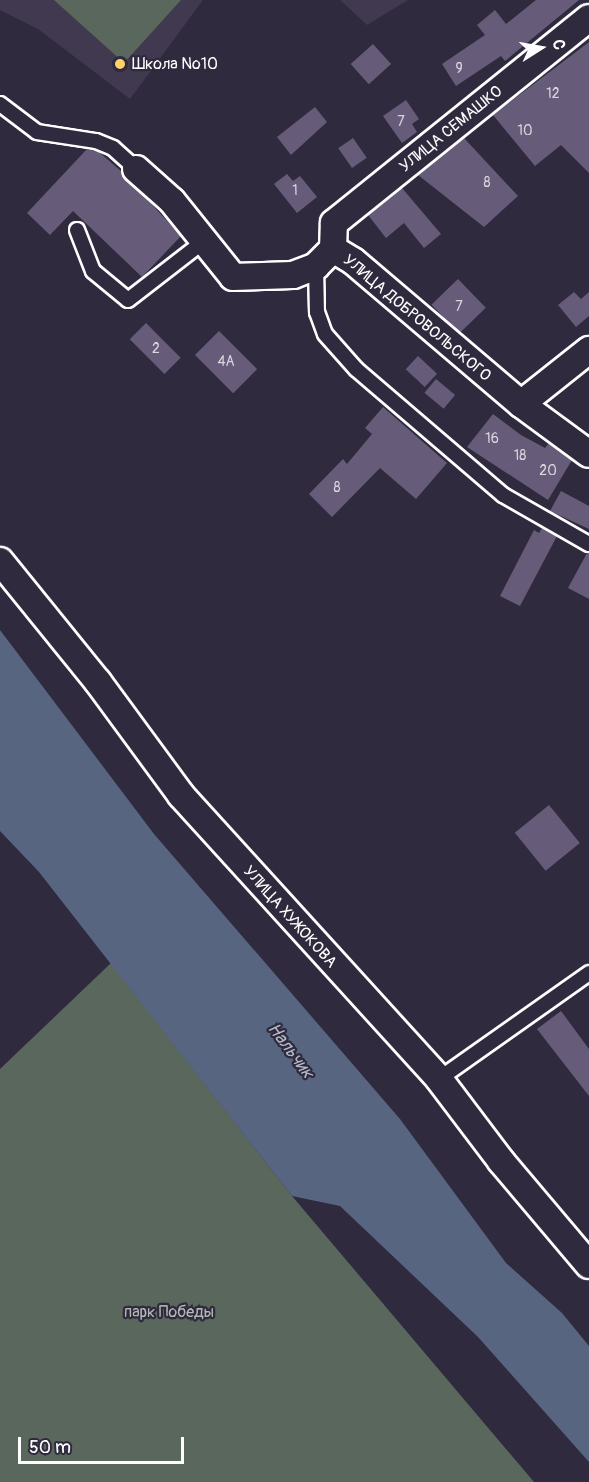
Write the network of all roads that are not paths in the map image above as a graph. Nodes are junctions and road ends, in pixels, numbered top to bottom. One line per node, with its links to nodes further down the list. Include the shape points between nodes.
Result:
1 (589, 18): 6 (street, УЛИЦА СЕМАШКО, via 334,223)
2 (0, 104): 3 (lane, via 37,132 96,141 113,148)
3 (136, 169): 5 (street, УЛИЦА ДОБРОВОЛЬСКОГО, via 172,201)
4 (77, 230): 5 (lane, via 93,271 128,300)
5 (204, 241): 6 (street, УЛИЦА ДОБРОВОЛЬСКОГО, via 233,277 293,275)
6 (324, 258): 8 (street, УЛИЦА ДОБРОВОЛЬСКОГО, via 353,261); 10 (lane, via 317,312 325,334 356,369 503,495)
7 (589, 350): 8 (street)
8 (520, 404): 9 (street, УЛИЦА ДОБРОВОЛЬСКОГО)
9 (589, 454)
10 (589, 544)
11 (0, 561): 13 (street, УЛИЦА ХУЖОКОВА, via 98,682 181,795)
12 (589, 973): 13 (lane)
13 (439, 1078): 14 (street, УЛИЦА ХУЖОКОВА, via 501,1161)
14 (589, 1265)

